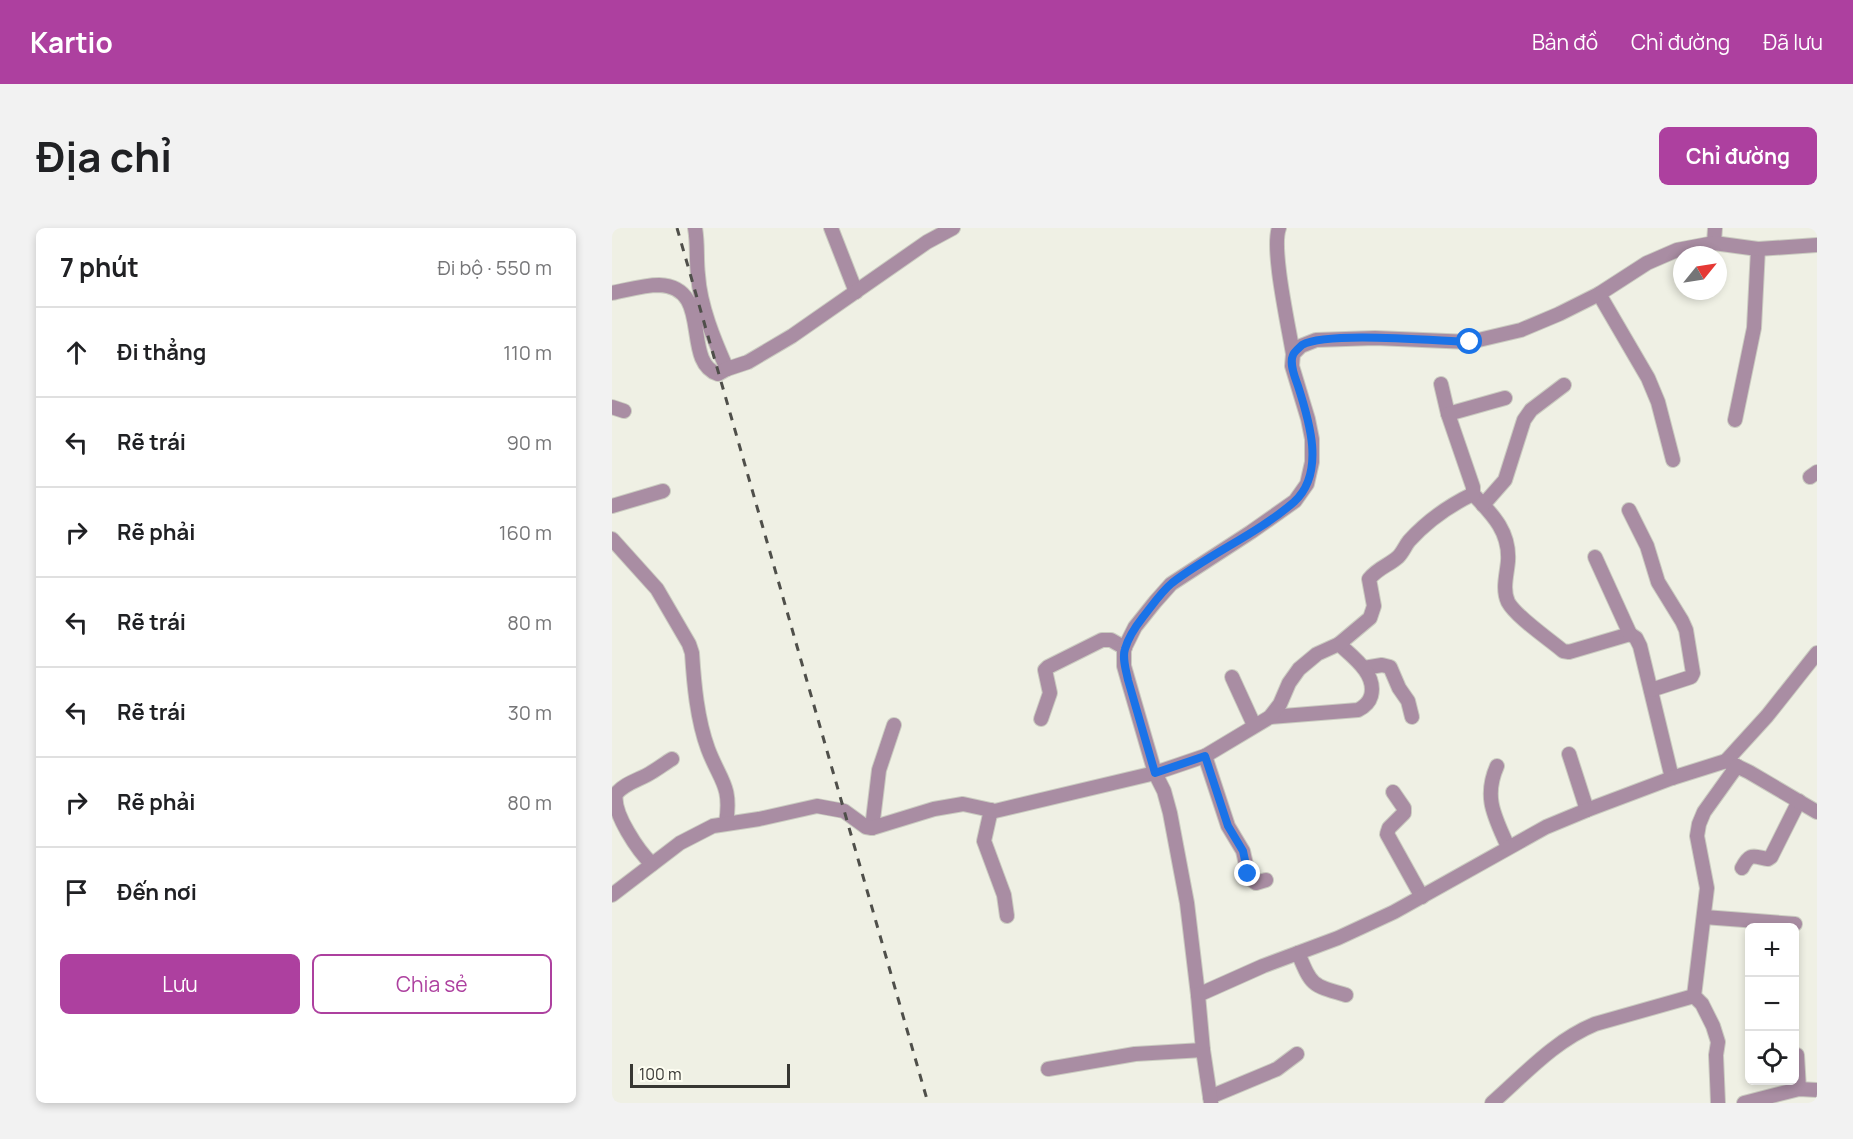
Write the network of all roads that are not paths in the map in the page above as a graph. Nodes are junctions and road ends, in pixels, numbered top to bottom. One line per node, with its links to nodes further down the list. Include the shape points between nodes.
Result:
1 (695, 228): 14 (street, via 703,303)
2 (831, 228): 10 (street)
3 (953, 228): 10 (street)
4 (1279, 228): 13 (street, via 1278,259)
5 (1715, 228): 6 (street)
6 (1714, 243): 8 (street); 12 (street, via 1677,250 1647,263)
7 (1815, 246): 8 (street); 9 (street)
8 (1758, 249): 19 (street, via 1754,328)
9 (1817, 260)
10 (856, 292): 14 (street, via 792,336)
11 (612, 293): 14 (street, via 659,285 678,290 691,308 707,368 718,374)
12 (1599, 294): 13 (street, via 1521,330 1470,342 1316,340); 20 (street, via 1648,378)
13 (1293, 354): 30 (street, via 1292,366 1312,439 1312,462 1306,484 1295,501 1171,584 1135,627)
14 (728, 369)
15 (1441, 384): 18 (street)
16 (1564, 385): 23 (street, via 1524,420 1505,480)
17 (1505, 398): 18 (street)
18 (1448, 414): 22 (street)
19 (1735, 420)
20 (1673, 460)
21 (663, 491): 24 (street)
22 (1473, 494): 23 (street); 29 (street, via 1432,518 1400,555 1377,569 1369,579 1374,606 1370,618)
23 (1483, 505): 28 (street, via 1499,522 1506,539 1505,592 1516,612 1563,651)
24 (612, 506)
25 (1629, 510): 34 (street, via 1647,546 1658,582 1686,630 1693,673)
26 (612, 539): 53 (street, via 657,589 689,644 708,749 726,786)
27 (1595, 557): 28 (street)
28 (1630, 634): 34 (street, via 1640,646)
29 (1339, 644): 32 (street); 35 (street, via 1317,654 1299,669)
30 (1125, 648): 37 (street, via 1102,640 1044,670 1050,693); 45 (street, via 1124,666)
31 (1817, 653): 43 (street)
32 (1364, 668): 35 (street, via 1372,689 1363,708); 36 (street, via 1390,667)
33 (1232, 677): 39 (street)
34 (1651, 690): 46 (street)
35 (1270, 717): 39 (street)
36 (1412, 717)
37 (1041, 719)
38 (894, 725): 54 (street, via 879,770)
39 (1254, 725): 41 (street)
40 (1569, 754): 51 (street)
41 (1205, 756): 45 (street); 58 (street, via 1228,826 1243,851 1249,878 1256,883)
42 (672, 759): 48 (street)
43 (1731, 764): 46 (street); 49 (street); 62 (street, via 1699,824 1707,888)
44 (1497, 766): 55 (street, via 1491,779 1492,809)
45 (1155, 773): 50 (street); 66 (street, via 1164,791 1178,850)
46 (1672, 778): 51 (street)
47 (1393, 792): 60 (street, via 1404,813 1387,834)
48 (613, 794): 56 (street, via 620,825)
49 (1799, 801): 52 (street); 57 (street, via 1771,857 1752,855)
50 (991, 810): 54 (street, via 963,804); 61 (street, via 984,841 1004,895)
51 (1587, 810): 55 (street)
52 (1817, 812)
53 (726, 823): 54 (street, via 828,807 844,811); 56 (street, via 698,832)
54 (872, 828)
55 (1508, 846): 60 (street)
56 (652, 864): 59 (street)
57 (1742, 868)
58 (1266, 879)
59 (612, 895)
60 (1422, 897): 64 (street)
61 (1006, 916)
62 (1704, 917): 63 (street); 67 (street)
63 (1782, 923)
64 (1298, 953): 65 (street, via 1313,983); 66 (street)
65 (1346, 994)
66 (1198, 995): 68 (street)
67 (1694, 996): 75 (street, via 1582,1029 1546,1053); 76 (street, via 1702,1004 1718,1042)
68 (1203, 1050): 70 (street, via 1135,1054); 74 (street)
69 (1297, 1054): 74 (street, via 1277,1069)
70 (1048, 1069)
71 (1799, 1085): 72 (street)
72 (1799, 1089): 73 (street); 77 (street)
73 (1817, 1090)
74 (1211, 1100)
75 (1492, 1103)
76 (1718, 1103)
77 (1744, 1103)

